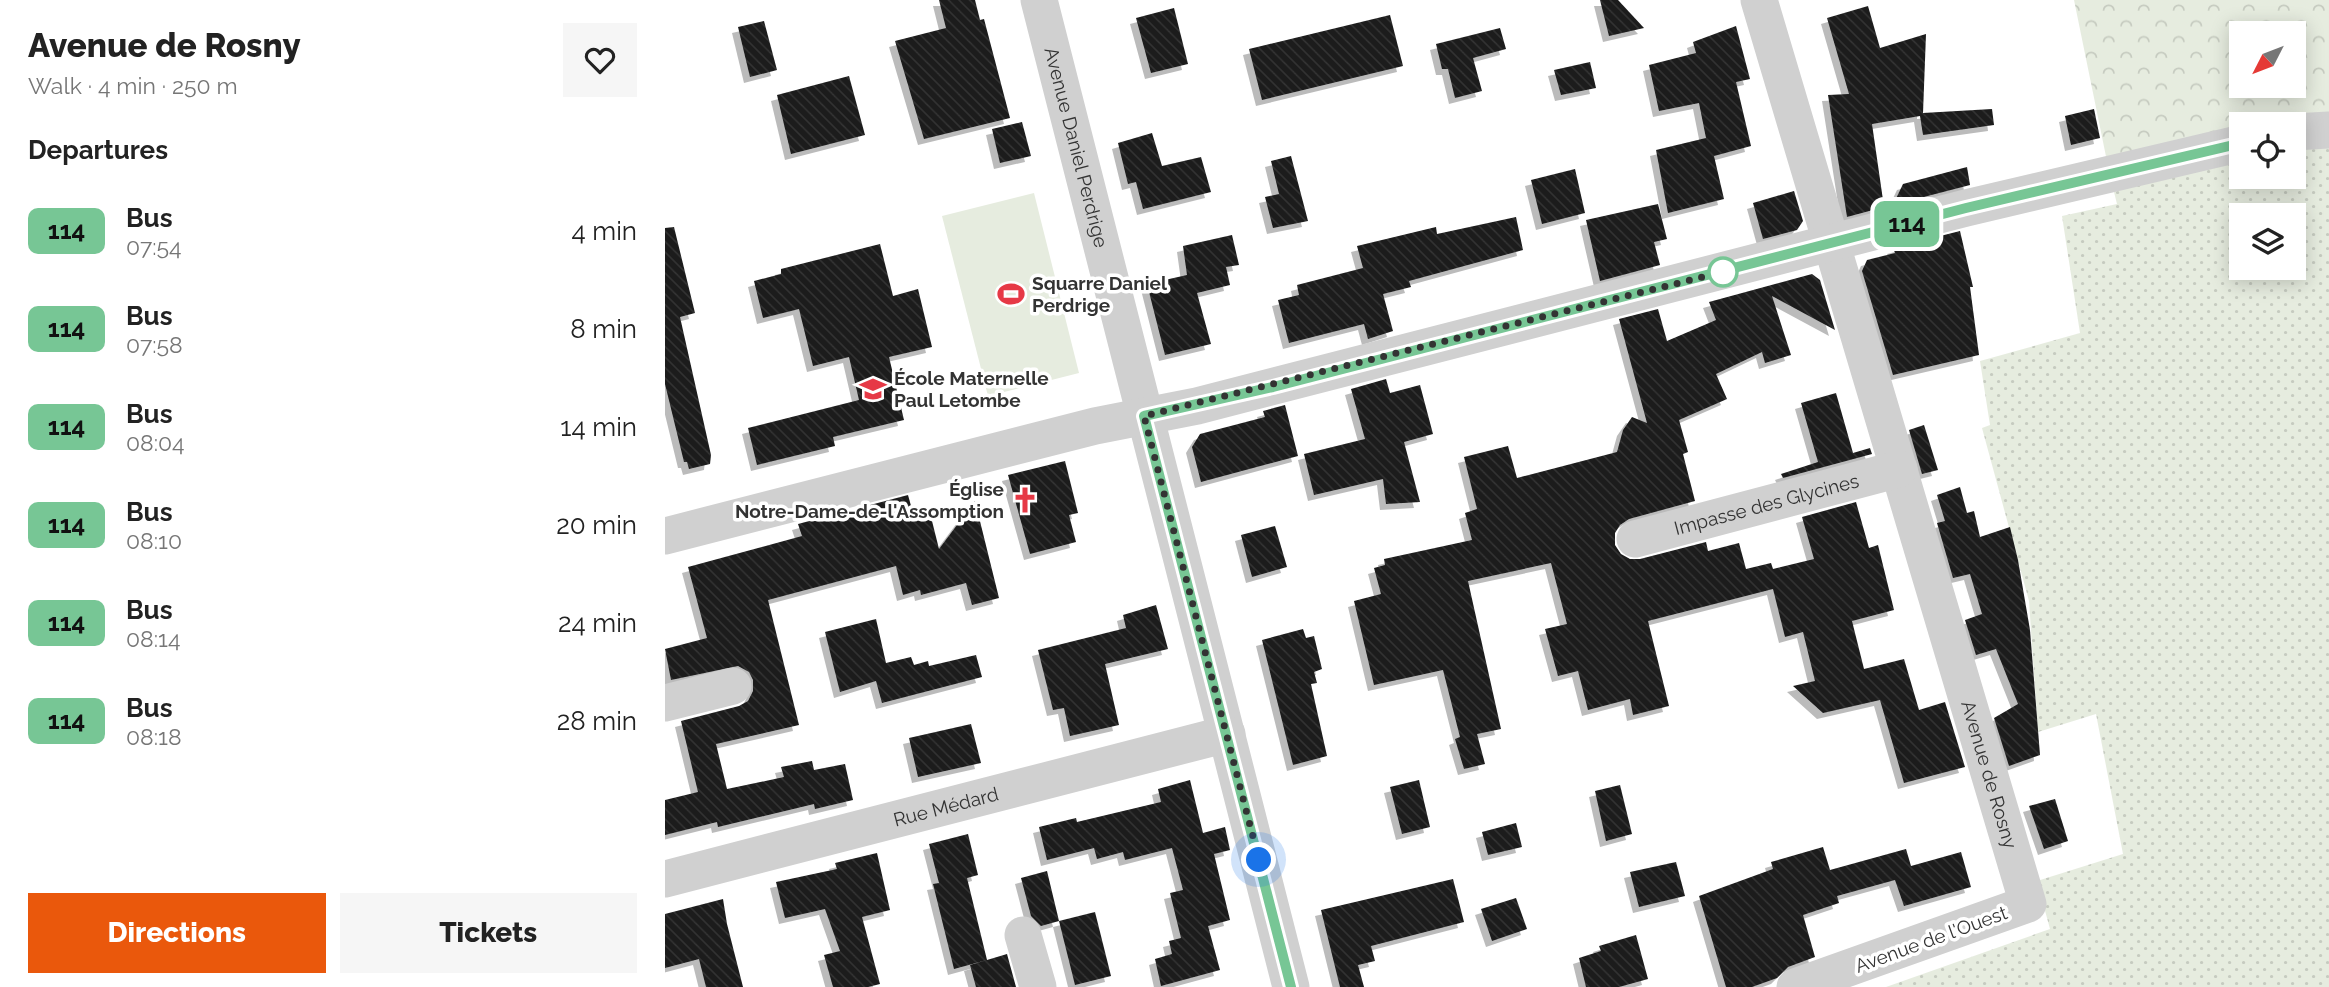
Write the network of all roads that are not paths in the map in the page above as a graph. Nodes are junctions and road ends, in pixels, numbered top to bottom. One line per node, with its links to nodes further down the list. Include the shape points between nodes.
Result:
1 (1039, 0): 7 (street, Avenue Daniel Perdrige)
2 (1759, 0): 6 (street, Avenue de Rosny)
3 (2329, 130): 4 (street)
4 (2306, 131)
5 (2229, 146): 6 (street)
6 (1830, 243): 7 (street); 8 (street, Avenue de Rosny)
7 (1144, 416): 9 (street); 13 (street, Avenue Daniel Perdrige)
8 (1899, 469): 10 (street, Impasse des Glycines); 15 (street, Avenue de Rosny)
9 (665, 536)
10 (1635, 539)
11 (733, 685): 12 (street)
12 (665, 703)
13 (1227, 734): 14 (street, Rue Médard); 18 (street, Avenue Daniel Perdrige)
14 (665, 879)
15 (2028, 905): 19 (street, Avenue de l'Ouest)
16 (1023, 935): 17 (street)
17 (1038, 987)
18 (1291, 987)
19 (1795, 987)

